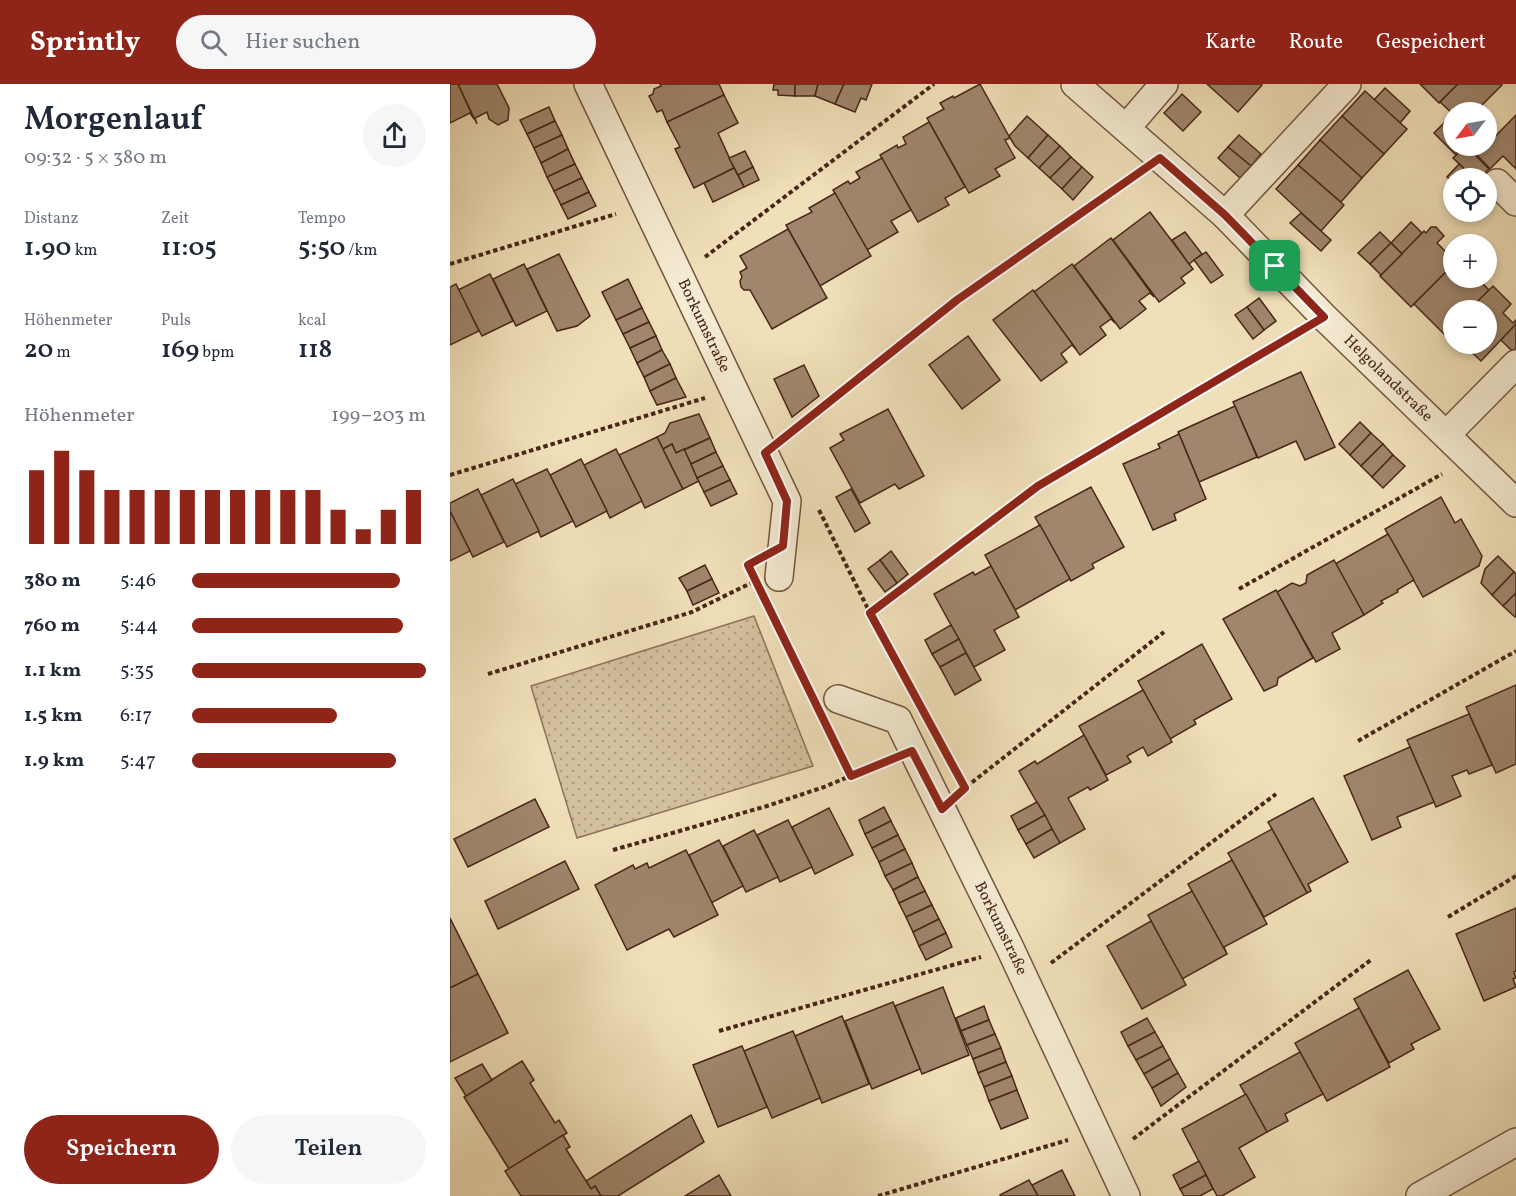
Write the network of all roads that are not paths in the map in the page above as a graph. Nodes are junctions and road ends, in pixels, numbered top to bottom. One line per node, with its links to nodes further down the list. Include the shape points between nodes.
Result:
1 (588, 84): 12 (street, Borkumstraße, via 787,501)
2 (1076, 84): 5 (street, Helgolandstraße)
3 (1164, 84): 5 (street)
4 (1347, 84): 8 (street)
5 (1127, 127): 8 (street, Helgolandstraße)
6 (1497, 183): 7 (street)
7 (1516, 202)
8 (1225, 215): 10 (street, Helgolandstraße, via 1324,317)
9 (1516, 364): 10 (street)
10 (1447, 434): 11 (street, Helgolandstraße)
11 (1516, 503)
12 (767, 578)
13 (838, 699): 15 (street, Borkumstraße, via 898,720)
14 (1516, 1142): 16 (street)
15 (1126, 1196)
16 (1420, 1196)

